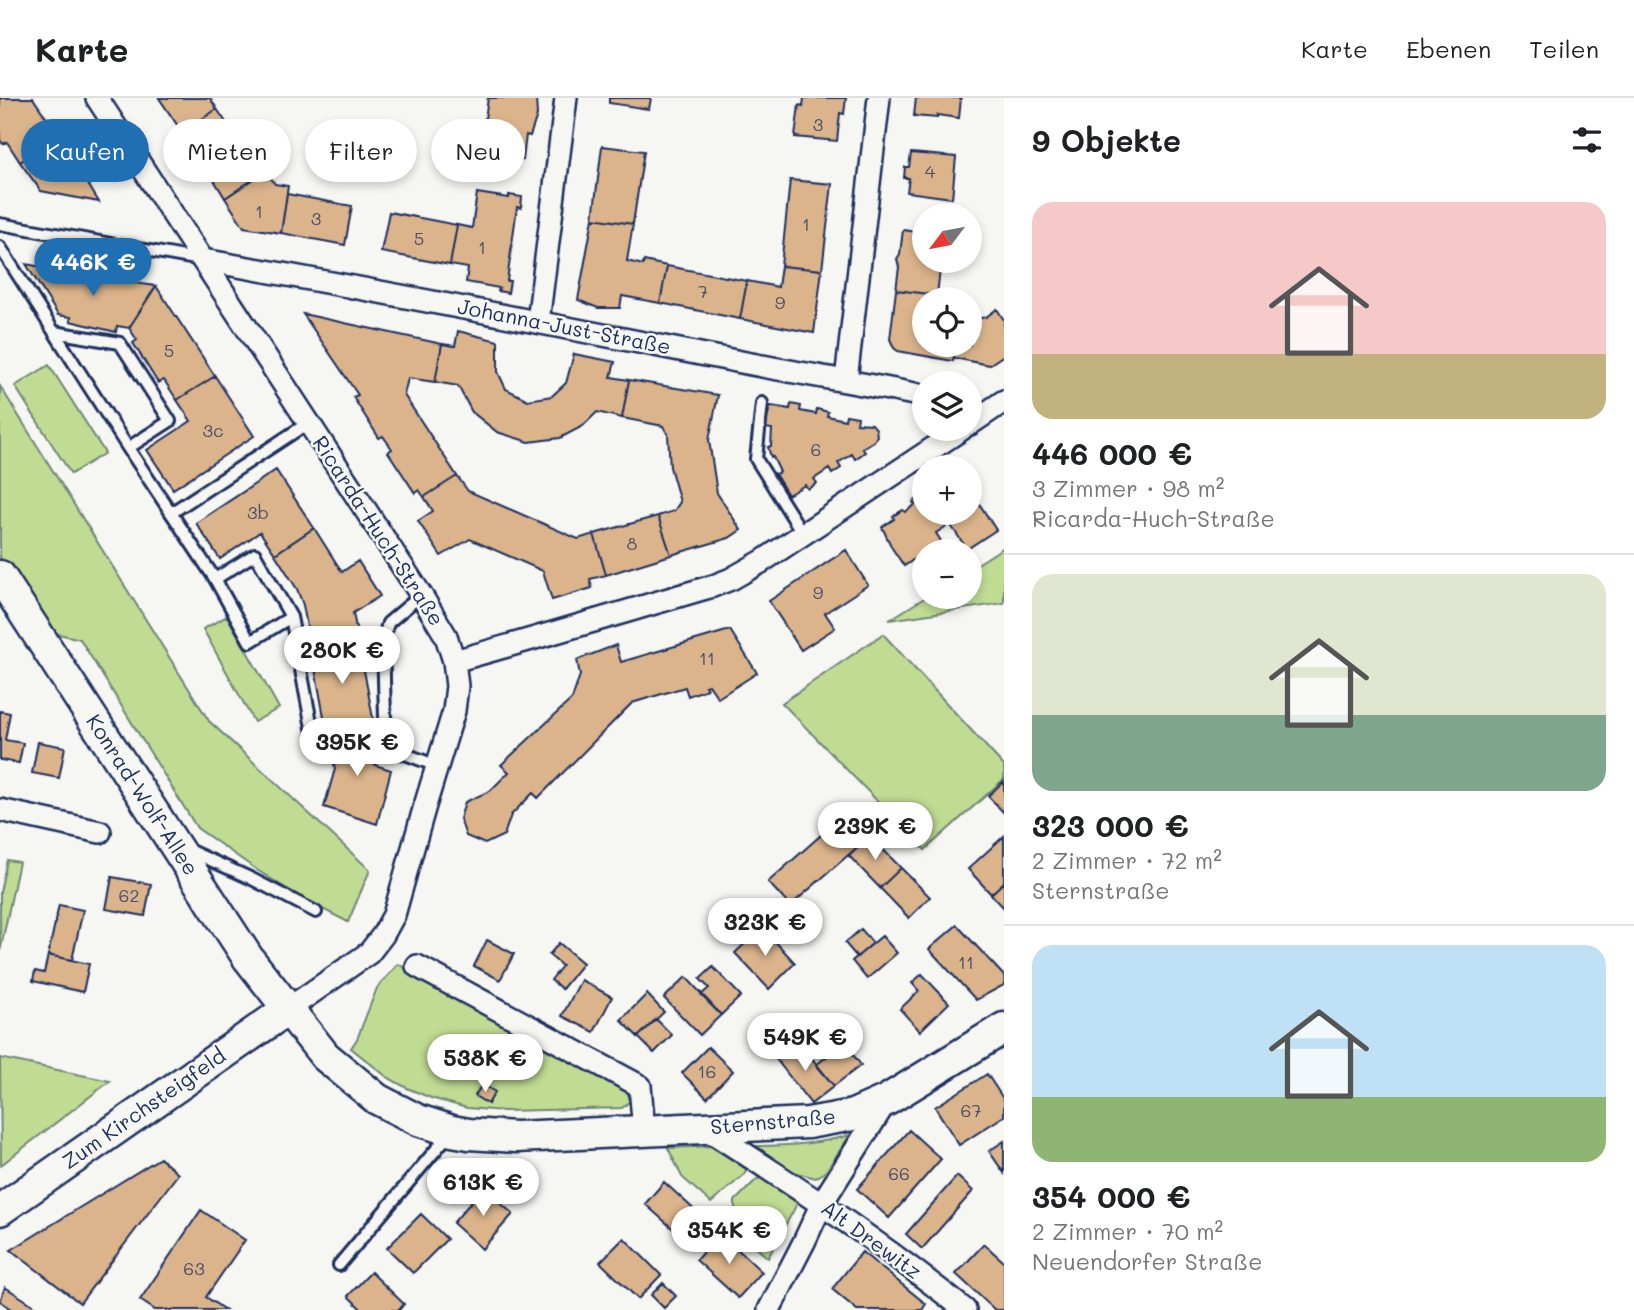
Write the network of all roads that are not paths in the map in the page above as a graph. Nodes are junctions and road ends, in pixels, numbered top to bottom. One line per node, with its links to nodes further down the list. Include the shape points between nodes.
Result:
1 (97, 98): 6 (street, Ricarda-Huch-Straße)
2 (566, 98): 7 (street)
3 (879, 98): 9 (street)
4 (0, 224): 6 (lane)
5 (0, 247): 8 (lane)
6 (203, 260): 7 (street, Johanna-Just-Straße); 14 (street, Ricarda-Huch-Straße)
7 (538, 322): 9 (street, Johanna-Just-Straße)
8 (54, 332): 16 (lane); 16 (lane, via 120,343 170,421)
9 (846, 380): 10 (street, Johanna-Just-Straße)
10 (912, 394)
11 (762, 403): 18 (lane, via 756,459)
12 (997, 405): 13 (street)
13 (982, 416)
14 (309, 423): 17 (lane); 21 (street, Ricarda-Huch-Straße)
15 (944, 441): 18 (street)
16 (128, 448): 17 (lane)
17 (171, 513): 20 (lane)
18 (803, 534): 23 (street, via 713,586)
19 (0, 576): 28 (street, Konrad-Wolf-Allee)
20 (215, 579): 22 (lane, via 250,642); 22 (lane, via 256,554)
21 (421, 595): 23 (street, Ricarda-Huch-Straße, via 446,636); 25 (lane, via 388,623 383,640 385,718 400,752)
22 (291, 617): 24 (lane)
23 (454, 661): 25 (street, Ricarda-Huch-Straße, via 454,711)
24 (313, 733)
25 (437, 766): 31 (street, Ricarda-Huch-Straße, via 398,904 383,936 369,953)
26 (0, 810): 27 (street)
27 (100, 832)
28 (174, 844): 29 (lane); 31 (street, Konrad-Wolf-Allee, via 247,958)
29 (316, 912)
30 (417, 966): 36 (street, via 640,1086)
31 (288, 1010): 35 (street, Sternstraße, via 325,1056 377,1099); 38 (street, Zum Kirchsteigfeld)
32 (1004, 1028): 33 (street, Sternstraße)
33 (887, 1100): 34 (street, Sternstraße, via 852,1115 808,1123); 37 (street)
34 (705, 1128): 36 (street, Sternstraße); 37 (street, Alt Drewitz)
35 (452, 1131): 36 (street, Sternstraße, via 516,1137); 39 (lane)
36 (644, 1131)
37 (821, 1203): 40 (street); 41 (street, Alt Drewitz)
38 (0, 1210)
39 (339, 1265)
40 (769, 1310)
41 (965, 1310)

